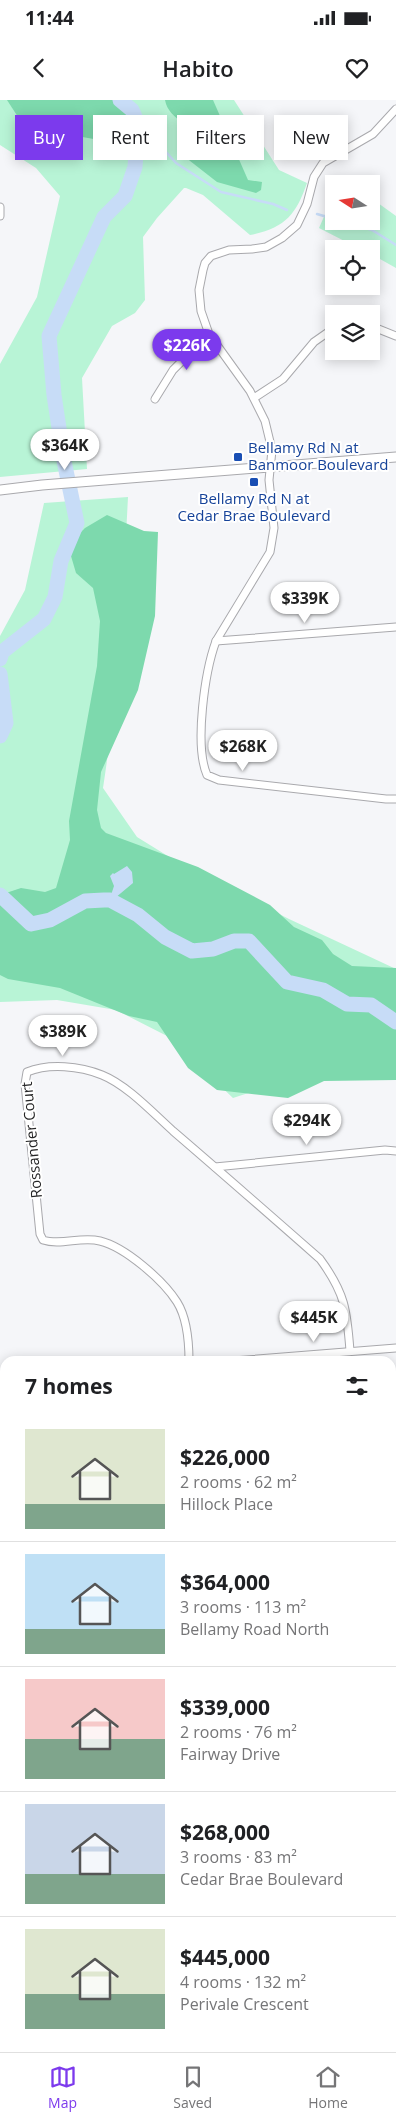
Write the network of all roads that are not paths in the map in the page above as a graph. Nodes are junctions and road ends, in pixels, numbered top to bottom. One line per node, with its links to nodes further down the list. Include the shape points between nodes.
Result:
1 (396, 109): 5 (street, via 374,134 323,163 314,177 297,225 282,238 266,247 229,250 211,256 205,262 199,290 201,311)
2 (0, 207): 3 (street)
3 (0, 216)
4 (380, 330): 7 (street)
5 (209, 334): 8 (street); 9 (street, via 172,370)
6 (325, 334): 8 (street, via 314,342 283,379)
7 (396, 336)
8 (254, 398): 11 (street, via 265,421 272,450)
9 (155, 399)
10 (396, 457): 11 (street)
11 (270, 468): 12 (street); 14 (street, via 274,528 270,552)
12 (0, 490)
13 (396, 628): 14 (street)
14 (216, 641): 15 (street, via 211,655 201,729 201,752 207,775 234,782)
15 (396, 799)
16 (396, 1152): 17 (street, via 385,1150)
17 (215, 1167): 19 (street, Rossander Court, via 320,1258 333,1276 347,1311); 20 (street, Rossander Court, via 121,1086 103,1075 81,1068 60,1067 35,1068 27,1072 25,1084 43,1240 98,1240 124,1252 162,1284 177,1302 186,1324)
18 (396, 1348): 19 (street)
19 (350, 1351): 21 (street)
20 (189, 1356)
21 (292, 1356)

